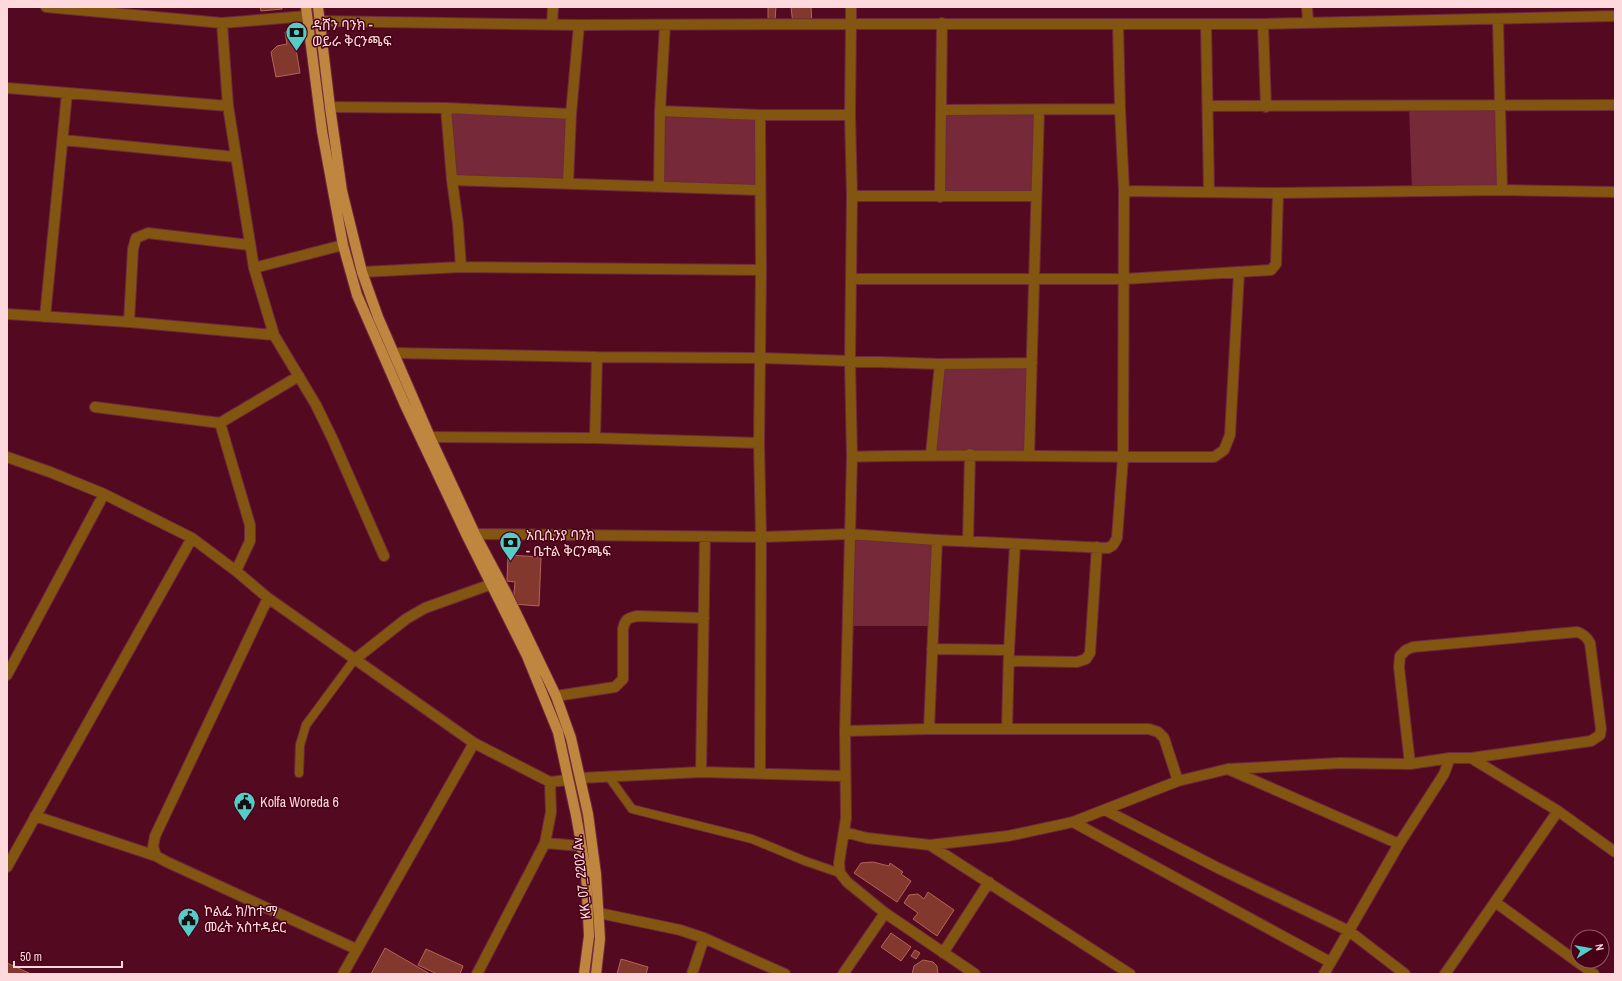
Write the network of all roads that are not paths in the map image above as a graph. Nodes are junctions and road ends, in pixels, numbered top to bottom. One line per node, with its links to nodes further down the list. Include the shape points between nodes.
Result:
1 (46, 7): 10 (street)
2 (318, 7): 9 (main road, KK_07_2202 Av.)
3 (553, 7): 13 (street)
4 (851, 7): 14 (street)
5 (1307, 7): 12 (street)
6 (306, 12): 10 (street); 51 (main road, via 322,131)
7 (1615, 16): 8 (street)
8 (1498, 20): 12 (street); 22 (street)
9 (319, 21): 13 (street); 27 (main road, KK_07_2202 Av.)
10 (222, 23): 24 (street)
11 (942, 23): 14 (street); 15 (street); 30 (street)
12 (1308, 23): 17 (street)
13 (552, 24): 18 (street)
14 (851, 24): 19 (street); 34 (street)
15 (1118, 24): 16 (street); 29 (street)
16 (1206, 24): 17 (street); 25 (street)
17 (1263, 24): 26 (street)
18 (579, 25): 19 (street); 33 (street)
19 (665, 25): 32 (street)
20 (7, 88): 21 (street)
21 (67, 93): 24 (street); 36 (street)
22 (1501, 105): 23 (street); 26 (street); 42 (street)
23 (1615, 105)
24 (228, 106): 37 (street)
25 (1208, 106): 26 (street); 44 (street)
26 (1266, 106)
27 (330, 107): 28 (street); 55 (main road, KK_07_2202 Av., via 342,191)
28 (446, 108): 33 (street); 38 (street)
29 (1120, 109): 31 (street); 43 (street)
30 (942, 110): 31 (street); 49 (street)
31 (1040, 110): 48 (street)
32 (660, 112): 35 (street); 40 (street)
33 (571, 114): 39 (street)
34 (850, 115): 35 (street); 47 (street)
35 (760, 116): 41 (street)
36 (63, 140): 37 (street); 61 (street)
37 (236, 157): 50 (street)
38 (452, 180): 39 (street); 52 (street)
39 (568, 183): 40 (street)
40 (659, 186): 41 (street)
41 (759, 190): 54 (street)
42 (1502, 190): 45 (street); 46 (street)
43 (1124, 191): 44 (street); 58 (street)
44 (1209, 191): 46 (street)
45 (1615, 192)
46 (1278, 193): 56 (street, via 1276,264 1271,270)
47 (852, 196): 49 (street); 57 (street)
48 (1036, 196): 49 (street); 59 (street)
49 (940, 197)
50 (250, 244): 53 (street); 62 (street, via 148,233 136,238 133,249)
51 (343, 245): 53 (street); 94 (main road, via 357,295 405,405)
52 (461, 267): 54 (street); 55 (street)
53 (254, 268): 63 (street)
54 (761, 270): 66 (street)
55 (362, 272): 64 (main road, KK_07_2202 Av.)
56 (1239, 273): 58 (street); 81 (street, via 1230,435 1224,450 1214,457)
57 (851, 279): 59 (street); 67 (street)
58 (1124, 279): 59 (street); 81 (street)
59 (1034, 280): 68 (street)
60 (7, 314): 61 (street)
61 (45, 317): 62 (street)
62 (129, 322): 63 (street)
63 (274, 334): 70 (street)
64 (394, 353): 65 (street); 73 (main road, KK_07_2202 Av.)
65 (597, 357): 66 (street); 74 (street)
66 (760, 358): 67 (street); 75 (street)
67 (850, 361): 69 (street); 80 (street)
68 (1032, 363): 69 (street); 78 (street)
69 (940, 364): 76 (street)
70 (299, 376): 72 (street); 92 (street, via 316,404)
71 (95, 407): 72 (street)
72 (220, 423): 93 (street, via 250,525 250,541)
73 (430, 437): 74 (street); 83 (main road, KK_07_2202 Av.)
74 (595, 438): 75 (street)
75 (759, 443): 86 (street)
76 (931, 454): 77 (street); 80 (street)
77 (970, 454): 78 (street); 89 (street)
78 (1029, 456): 81 (street)
79 (7, 457): 82 (street)
80 (852, 457): 84 (street)
81 (1123, 458): 91 (street, via 1118,538 1114,545 1108,548)
82 (104, 494): 87 (street); 101 (street)
83 (475, 534): 85 (street); 102 (main road, KK_07_2202 Av.)
84 (849, 534): 86 (street); 88 (street); 105 (street)
85 (705, 537): 86 (street); 96 (street)
86 (761, 537): 112 (street)
87 (192, 538): 93 (street); 122 (street)
88 (937, 540): 89 (street); 97 (street)
89 (968, 542): 90 (street)
90 (1015, 544): 91 (street); 98 (street)
91 (1097, 547): 100 (street, via 1090,653 1086,660)
92 (384, 556)
93 (236, 571): 95 (street)
94 (492, 584): 99 (street, via 425,608 406,619); 117 (main road, via 527,656 558,732)
95 (268, 598): 99 (street); 130 (street, via 155,836 153,848)
96 (704, 618): 102 (street, via 627,618 624,623 623,679 620,684 615,687); 111 (street)
97 (932, 649): 98 (street); 103 (street)
98 (1009, 650): 100 (street)
99 (354, 660): 106 (street); 113 (lane, via 306,724 300,745)
100 (1008, 661): 104 (street)
101 (7, 675)
102 (556, 696): 116 (main road, KK_07_2202 Av., via 571,738)
103 (929, 729): 104 (street); 105 (street)
104 (1007, 729): 118 (street, via 1149,729 1158,732 1164,738)
105 (845, 731): 114 (street)
106 (474, 743): 119 (street); 139 (street)
107 (1450, 758): 108 (street); 109 (street); 126 (street, via 1444,774)
108 (1471, 758): 109 (street, via 1591,741 1600,735 1602,729 1590,643 1584,634 1577,632 1413,647 1406,650 1400,656 1399,667); 121 (street)
109 (1410, 764): 110 (street, via 1340,763)
110 (1228, 769): 118 (street); 126 (street)
111 (701, 772): 112 (street); 115 (street)
112 (760, 773): 114 (street)
113 (299, 774)
114 (845, 776): 124 (street)
115 (610, 777): 116 (street); 132 (lane, via 632,809 752,839)
116 (580, 778): 135 (main road, KK_07_2202 Av., via 589,821)
117 (568, 780): 119 (street); 128 (main road)
118 (1178, 781): 120 (street)
119 (550, 782): 125 (street, via 551,812)
120 (1105, 810): 123 (street); 137 (street)
121 (1558, 811): 129 (street); 134 (street)
122 (35, 816): 130 (street); 131 (street)
123 (1073, 822): 127 (street, via 1008,836); 141 (street)
124 (844, 832): 127 (street, via 867,838); 132 (street)
125 (545, 842): 128 (street); 143 (street)
126 (1399, 844): 137 (street)
127 (930, 845): 133 (street)
128 (581, 846): 144 (main road, via 586,872 589,936)
129 (1615, 852)
130 (156, 856): 139 (street)
131 (7, 865)
132 (840, 873): 136 (street, via 847,882)
133 (989, 882): 140 (street); 150 (street)
134 (1495, 902): 153 (street); 154 (street)
135 (599, 913): 138 (street, via 680,930); 145 (main road, KK_07_2202 Av., via 600,939)
136 (885, 913): 140 (street); 148 (street)
137 (1349, 931): 141 (street); 152 (street)
138 (704, 938): 146 (street); 147 (street)
139 (356, 949): 142 (street)
140 (943, 953): 149 (street)
141 (1330, 962): 151 (street)
142 (343, 974)
143 (477, 974)
144 (584, 974)
145 (596, 974)
146 (692, 974)
147 (785, 974)
148 (843, 974)
149 (975, 974)
150 (1130, 974)
151 (1324, 974)
152 (1405, 974)
153 (1445, 974)
154 (1594, 974)

